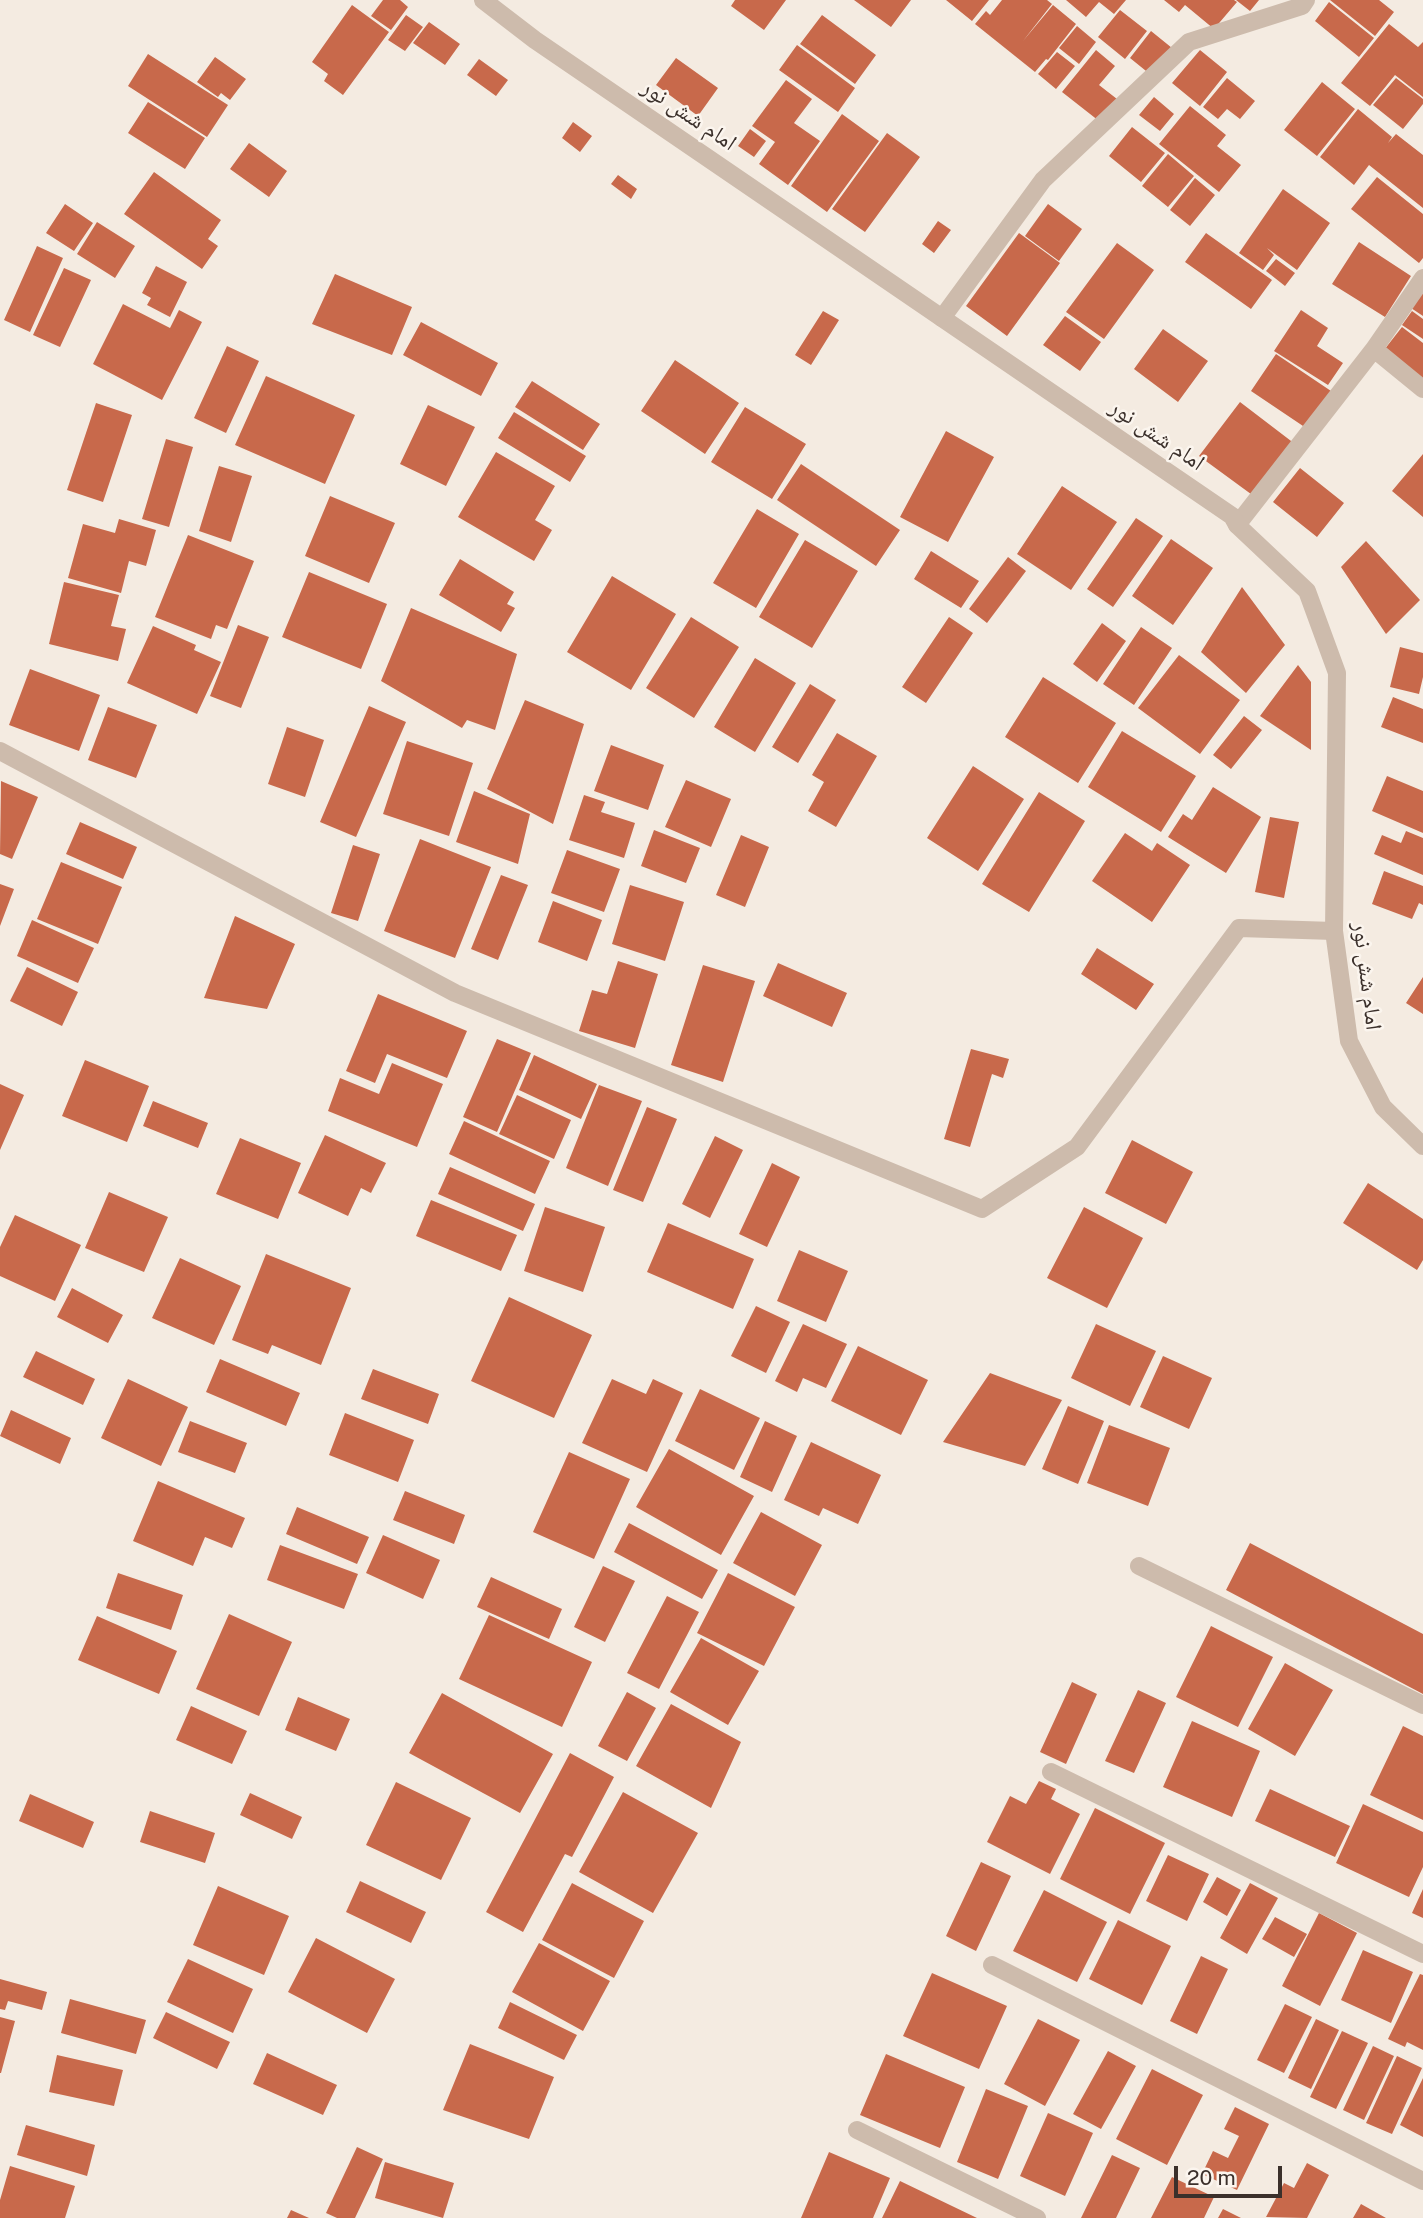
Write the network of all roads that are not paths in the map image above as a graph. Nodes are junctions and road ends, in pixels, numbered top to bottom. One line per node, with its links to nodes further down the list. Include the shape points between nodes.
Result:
1 (483, 0): 4 (street, امام شش نور)
2 (1306, 0): 4 (street, via 1302,6 1189,42 1044,180)
3 (1423, 278): 5 (street)
4 (942, 318): 7 (street, امام شش نور, via 1233,516)
5 (1374, 349): 6 (street); 7 (street)
6 (1423, 389)
7 (1237, 525): 9 (street, امام شش نور, via 1307,591 1337,673)
8 (0, 751): 9 (street, via 455,993 982,1209 1077,1147 1239,928)
9 (1334, 931): 10 (street, امام شش نور, via 1349,1041 1383,1107)
10 (1423, 1146)
11 (1139, 1566): 12 (street)
12 (1423, 1705)
13 (1051, 1772): 14 (street)
14 (1423, 1954)
15 (992, 1965): 17 (street)
16 (857, 2130): 18 (street)
17 (1423, 2181)
18 (1037, 2218)

